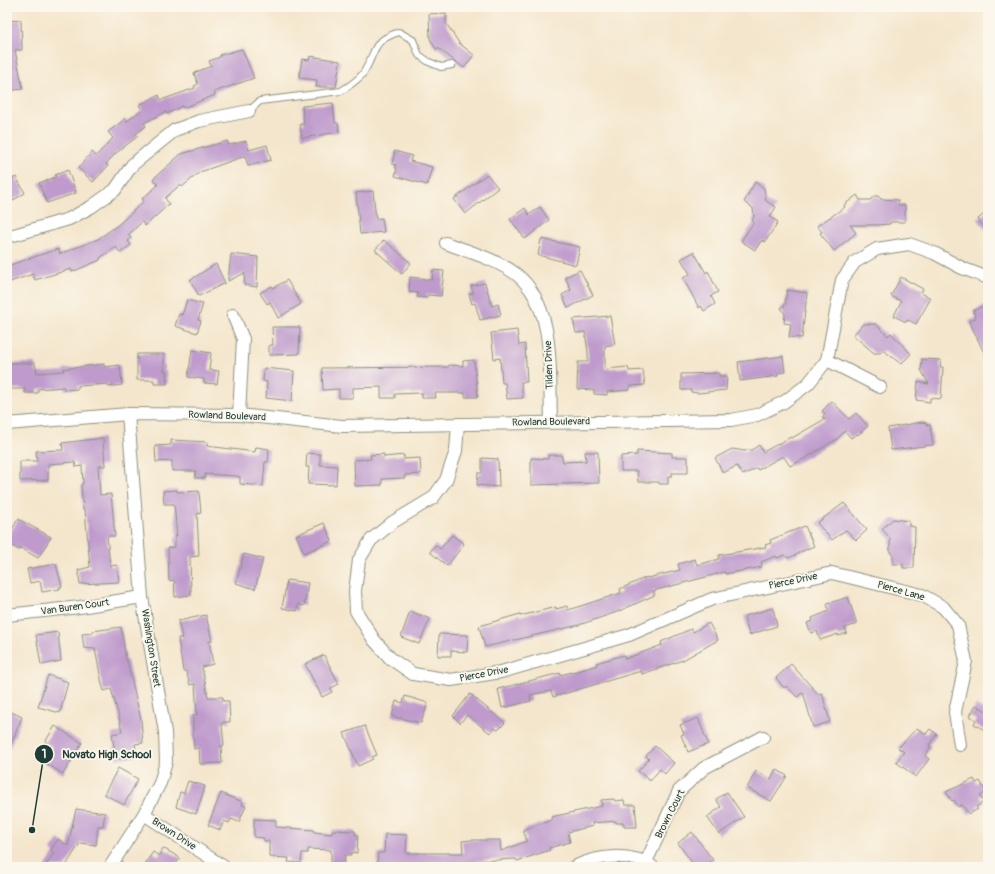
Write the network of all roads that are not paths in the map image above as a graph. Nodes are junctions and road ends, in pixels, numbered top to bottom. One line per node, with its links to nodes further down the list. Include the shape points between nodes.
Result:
1 (452, 65): 2 (lane, via 441,67 429,62 419,55 413,40 399,32 377,44 364,72 340,91 260,101)
2 (249, 111): 3 (street, via 199,121 176,130 132,165 116,190 91,207 69,219)
3 (7, 238)
4 (446, 243): 11 (street, Tilden Drive, via 489,259 516,275 531,291 543,316 548,335)
5 (988, 278): 7 (street, Rowland Boulevard, via 909,244 877,249 856,262 842,280)
6 (233, 315): 10 (street, via 243,339)
7 (827, 360): 8 (street); 11 (street, Rowland Boulevard, via 808,384 784,402 757,415 731,420)
8 (880, 386)
9 (128, 414): 10 (street, Rowland Boulevard); 12 (street, Rowland Boulevard); 15 (street, Washington Street)
10 (239, 415): 13 (street, Rowland Boulevard, via 342,426)
11 (551, 422): 13 (street, Rowland Boulevard)
12 (7, 424)
13 (458, 424): 14 (street, Pierce Drive, via 456,451 446,480 433,498 392,522 371,540 359,560 355,591 356,611 374,640 390,658 413,674 451,680 501,672 629,635 712,599)
14 (832, 573): 18 (street, Pierce Lane, via 922,595 943,607 958,625 966,661 955,712)
15 (142, 597): 16 (street, Van Buren Court); 19 (street, Washington Street, via 165,732 166,762 160,783)
16 (7, 615)
17 (763, 736): 20 (street, Brown Court, via 704,768 679,791)
18 (960, 745)
19 (144, 814): 21 (street, Washington Street); 22 (street, Brown Drive)
20 (650, 865): 23 (street, via 615,856 588,860)
21 (110, 867)
22 (224, 867)
23 (574, 867)

